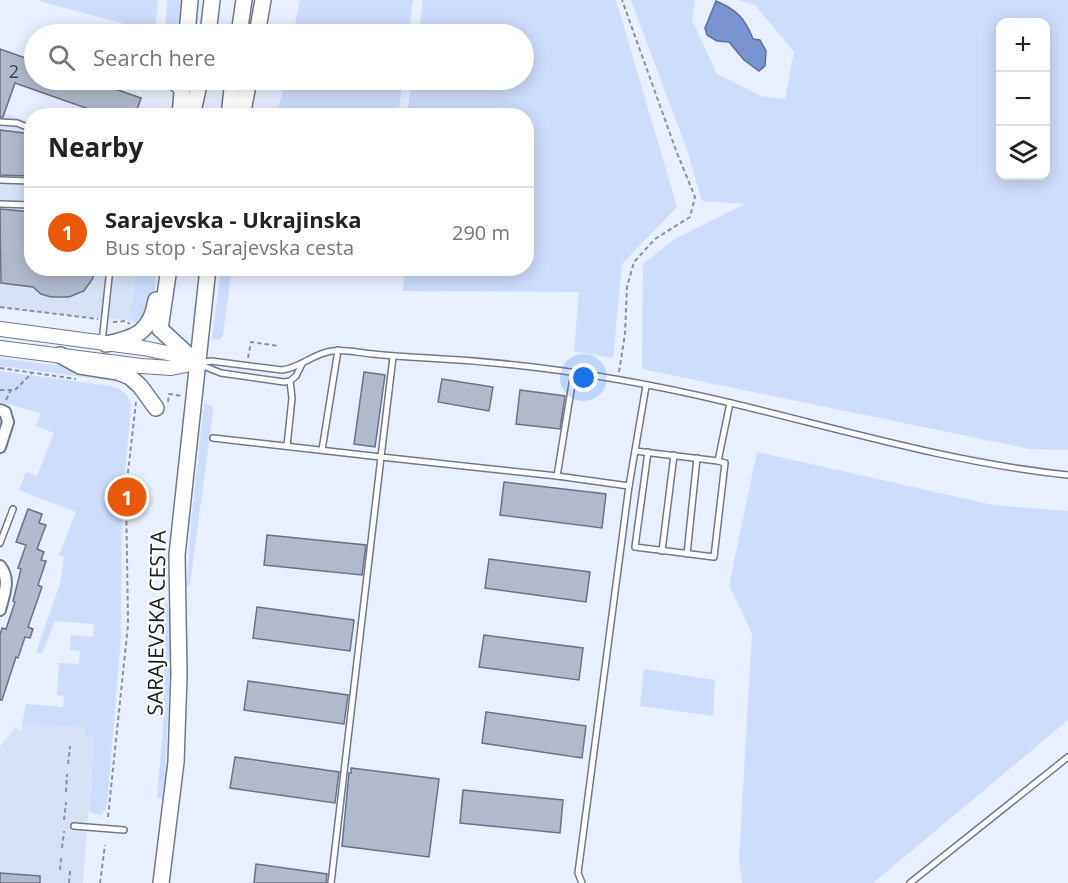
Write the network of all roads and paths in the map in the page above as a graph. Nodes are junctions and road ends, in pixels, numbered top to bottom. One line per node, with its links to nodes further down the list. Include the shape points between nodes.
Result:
1 (190, 0): 6 (main road)
2 (212, 0): 7 (main road)
3 (244, 0): 8 (main road)
4 (264, 0): 9 (main road)
5 (622, 0): 48 (path, via 695,197 690,217 655,238 634,262 627,287 626,334)
6 (188, 24)
7 (209, 24)
8 (240, 24)
9 (259, 24)
10 (176, 90): 15 (lane)
11 (182, 90): 15 (main road)
12 (198, 90): 17 (main road)
13 (232, 90): 18 (main road)
14 (247, 90): 19 (main road)
15 (182, 97): 16 (main road)
16 (181, 108)
17 (194, 108)
18 (230, 108)
19 (244, 108)
20 (0, 122): 21 (lane)
21 (24, 126)
22 (0, 180): 23 (lane)
23 (24, 181)
24 (0, 204): 25 (lane)
25 (24, 205)
26 (109, 276): 31 (lane)
27 (163, 276): 34 (main road, via 147,326 129,338)
28 (166, 276): 41 (main road, via 160,330)
29 (207, 276): 41 (main road, SARAJEVSKA CESTA)
30 (0, 307): 31 (path)
31 (104, 320): 32 (path); 34 (lane)
32 (126, 321)
33 (0, 329): 34 (street)
34 (104, 344): 41 (street, via 172,354)
35 (279, 346): 40 (path, via 251,342)
36 (0, 348): 38 (street)
37 (338, 350): 39 (lane); 42 (lane); 60 (lane)
38 (60, 356): 41 (street, via 171,368); 56 (main road, via 80,366 130,377 140,386)
39 (393, 357): 45 (lane, via 466,360); 64 (lane)
40 (248, 361)
41 (197, 363): 42 (lane, via 211,361 282,370); 47 (lane, via 221,373); 96 (main road, SARAJEVSKA CESTA, via 177,555 176,762)
42 (302, 364): 47 (lane)
43 (0, 368): 44 (path)
44 (32, 372): 46 (path); 51 (path, via 21,386)
45 (574, 372): 48 (lane); 68 (lane)
46 (84, 380)
47 (290, 381): 58 (lane)
48 (618, 381): 49 (lane)
49 (646, 386): 53 (lane); 61 (lane)
50 (0, 390): 51 (path)
51 (11, 390): 54 (path)
52 (136, 399): 55 (path)
53 (730, 403): 66 (lane); 67 (lane, via 864,438 1012,470)
54 (2, 408): 59 (street, via 8,422)
55 (136, 409): 56 (path); 82 (path, via 126,490 128,625)
56 (149, 409)
57 (213, 438): 58 (lane)
58 (287, 446): 60 (lane)
59 (0, 447)
60 (322, 450): 64 (lane)
61 (635, 451): 62 (lane); 69 (lane)
62 (648, 452): 63 (lane); 72 (lane, via 635,547)
63 (674, 455): 65 (lane); 72 (lane)
64 (381, 457): 68 (lane); 97 (lane)
65 (697, 458): 66 (lane); 73 (lane)
66 (718, 461): 73 (lane, via 725,463 714,557)
67 (1068, 475)
68 (557, 476): 69 (lane)
69 (629, 486): 98 (lane, via 578,873)
70 (13, 509): 71 (lane)
71 (0, 543)
72 (662, 551): 73 (lane)
73 (687, 554)
74 (0, 566): 75 (street, via 7,581)
75 (0, 610)
76 (70, 746): 78 (path)
77 (1068, 757): 99 (lane)
78 (69, 764)
79 (68, 774): 80 (path)
80 (66, 792)
81 (66, 802): 83 (path)
82 (108, 817)
83 (64, 820)
84 (74, 826): 85 (lane)
85 (124, 830)
86 (64, 831): 88 (path)
87 (105, 844): 90 (path)
88 (62, 848)
89 (61, 858): 92 (path)
90 (103, 861): 91 (path); 95 (path)
91 (110, 862)
92 (60, 870)
93 (70, 871): 94 (path)
94 (69, 883)
95 (100, 883)
96 (161, 883)
97 (331, 883)
98 (582, 883)
99 (910, 883)

